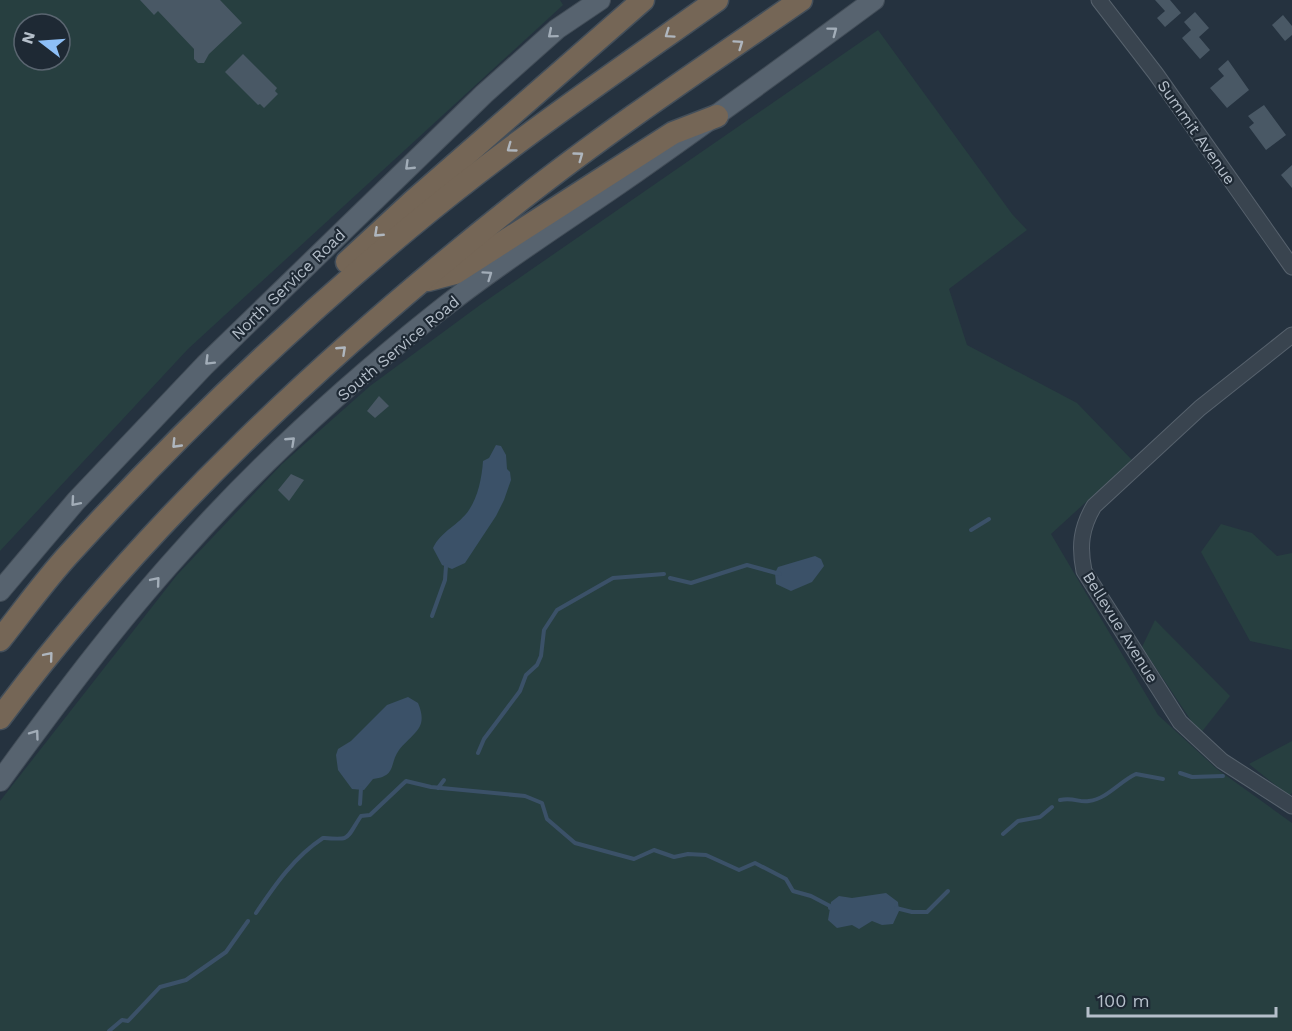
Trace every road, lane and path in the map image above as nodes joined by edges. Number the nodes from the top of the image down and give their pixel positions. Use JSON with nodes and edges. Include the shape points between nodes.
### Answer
{"nodes":[{"id":1,"x":600,"y":0,"type":"edge"},
{"id":2,"x":643,"y":0,"type":"edge"},
{"id":3,"x":717,"y":0,"type":"edge"},
{"id":4,"x":801,"y":0,"type":"edge"},
{"id":5,"x":874,"y":0,"type":"edge"},
{"id":6,"x":1099,"y":0,"type":"edge"},
{"id":7,"x":717,"y":116,"type":"junction"},
{"id":8,"x":1287,"y":249,"type":"edge"},
{"id":9,"x":1292,"y":267,"type":"edge"},
{"id":10,"x":418,"y":283,"type":"junction"},
{"id":11,"x":1292,"y":335,"type":"edge"},
{"id":12,"x":196,"y":423,"type":"junction"},
{"id":13,"x":0,"y":591,"type":"edge"},
{"id":14,"x":0,"y":640,"type":"edge"},
{"id":15,"x":0,"y":718,"type":"edge"},
{"id":16,"x":0,"y":781,"type":"edge"},
{"id":17,"x":1292,"y":806,"type":"edge"}],
"edges":[{"from":1,"to":13,"type":"main road","name":"North Service Road","one_way":true,"via":[[557,30],[484,94],[205,365],[76,501]]},
{"from":2,"to":12,"type":"highway","one_way":true,"via":[[429,186],[334,275]]},
{"from":3,"to":12,"type":"highway","one_way":true,"via":[[496,158],[410,227],[331,295]]},
{"from":10,"to":4,"type":"highway","one_way":true,"via":[[582,154]]},
{"from":7,"to":5,"type":"main road","name":"South Service Road","one_way":true},
{"from":6,"to":8,"type":"street","name":"Summit Avenue"},
{"from":7,"to":10,"type":"highway","via":[[673,133],[455,273]]},
{"from":16,"to":7,"type":"main road","name":"South Service Road","one_way":true,"via":[[75,679],[180,552],[276,455],[436,313]]},
{"from":8,"to":9,"type":"street","name":"Summit Avenue"},
{"from":15,"to":10,"type":"highway","one_way":true,"via":[[89,609],[187,501],[299,390]]},
{"from":11,"to":17,"type":"street","name":"Bellevue Avenue","via":[[1200,408],[1094,506],[1084,524],[1080,550],[1084,571],[1180,722],[1222,761]]},
{"from":12,"to":14,"type":"highway","one_way":true,"via":[[69,554]]}]}
